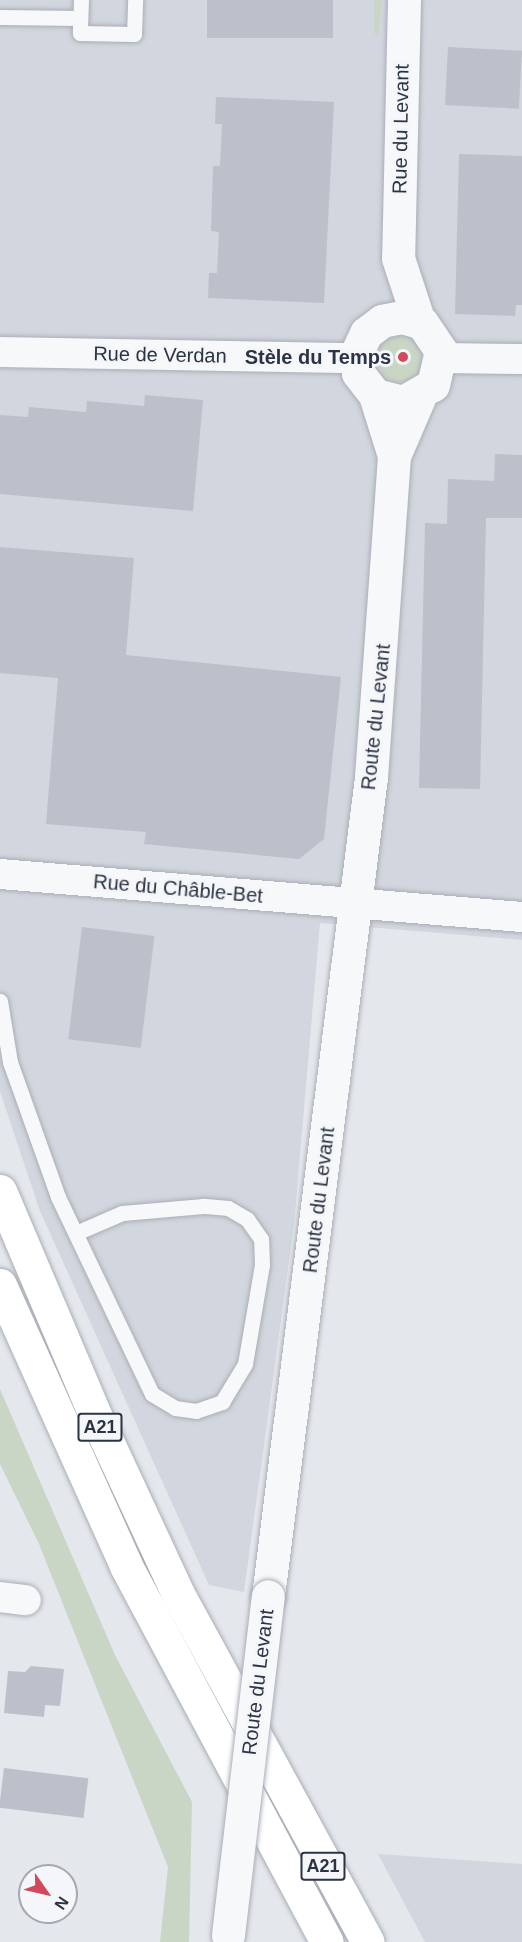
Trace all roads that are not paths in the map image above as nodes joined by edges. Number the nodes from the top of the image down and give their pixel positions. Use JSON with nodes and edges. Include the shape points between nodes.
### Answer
{"nodes":[{"id":1,"x":81,"y":0,"type":"edge"},
{"id":2,"x":135,"y":0,"type":"edge"},
{"id":3,"x":404,"y":0,"type":"edge"},
{"id":4,"x":0,"y":17,"type":"edge"},
{"id":5,"x":80,"y":18,"type":"junction"},
{"id":6,"x":398,"y":258,"type":"junction"},
{"id":7,"x":419,"y":322,"type":"junction"},
{"id":8,"x":376,"y":324,"type":"junction"},
{"id":9,"x":0,"y":352,"type":"edge"},
{"id":10,"x":356,"y":358,"type":"junction"},
{"id":11,"x":442,"y":358,"type":"junction"},
{"id":12,"x":522,"y":359,"type":"edge"},
{"id":13,"x":375,"y":395,"type":"junction"},
{"id":14,"x":419,"y":398,"type":"junction"},
{"id":15,"x":394,"y":456,"type":"junction"},
{"id":16,"x":0,"y":874,"type":"edge"},
{"id":17,"x":356,"y":905,"type":"junction"},
{"id":18,"x":522,"y":917,"type":"edge"},
{"id":19,"x":0,"y":1001,"type":"edge"},
{"id":20,"x":0,"y":1191,"type":"edge"},
{"id":21,"x":78,"y":1232,"type":"junction"},
{"id":22,"x":0,"y":1284,"type":"edge"},
{"id":23,"x":227,"y":1938,"type":"edge"},
{"id":24,"x":327,"y":1942,"type":"edge"},
{"id":25,"x":368,"y":1942,"type":"edge"}],
"edges":[{"from":1,"to":5,"type":"lane"},
{"from":2,"to":5,"type":"lane","via":[[134,33],[80,33]]},
{"from":3,"to":6,"type":"street","name":"Rue du Levant"},
{"from":4,"to":5,"type":"lane"},
{"from":6,"to":7,"type":"street","name":"Rue du Levant"},
{"from":6,"to":8,"type":"street","name":"Rue du Levant"},
{"from":7,"to":8,"type":"street","via":[[395,317]]},
{"from":7,"to":11,"type":"street","via":[[436,338]]},
{"from":8,"to":10,"type":"street","via":[[362,339]]},
{"from":9,"to":10,"type":"street","name":"Rue de Verdan"},
{"from":10,"to":13,"type":"street","via":[[361,380]]},
{"from":11,"to":12,"type":"street"},
{"from":11,"to":14,"type":"street","via":[[437,379]]},
{"from":13,"to":14,"type":"street","via":[[396,402]]},
{"from":13,"to":15,"type":"street","name":"Route du Levant"},
{"from":14,"to":15,"type":"street","name":"Route du Levant"},
{"from":15,"to":17,"type":"street","name":"Route du Levant","via":[[384,650]]},
{"from":16,"to":17,"type":"street","name":"Rue du Châble-Bet"},
{"from":17,"to":18,"type":"street","name":"Rue du Châble-Bet"},
{"from":17,"to":23,"type":"street","name":"Route du Levant","bridge":true},
{"from":19,"to":21,"type":"lane","via":[[10,1062],[58,1197]]},
{"from":20,"to":25,"type":"highway","number":"A21","via":[[95,1415],[173,1583]]},
{"from":21,"to":21,"type":"lane","via":[[152,1394],[175,1408],[196,1411],[222,1402],[245,1364],[262,1265],[261,1239],[247,1218],[228,1208],[203,1206],[122,1213]]},
{"from":22,"to":24,"type":"highway","number":"A21","via":[[126,1566]]}]}
